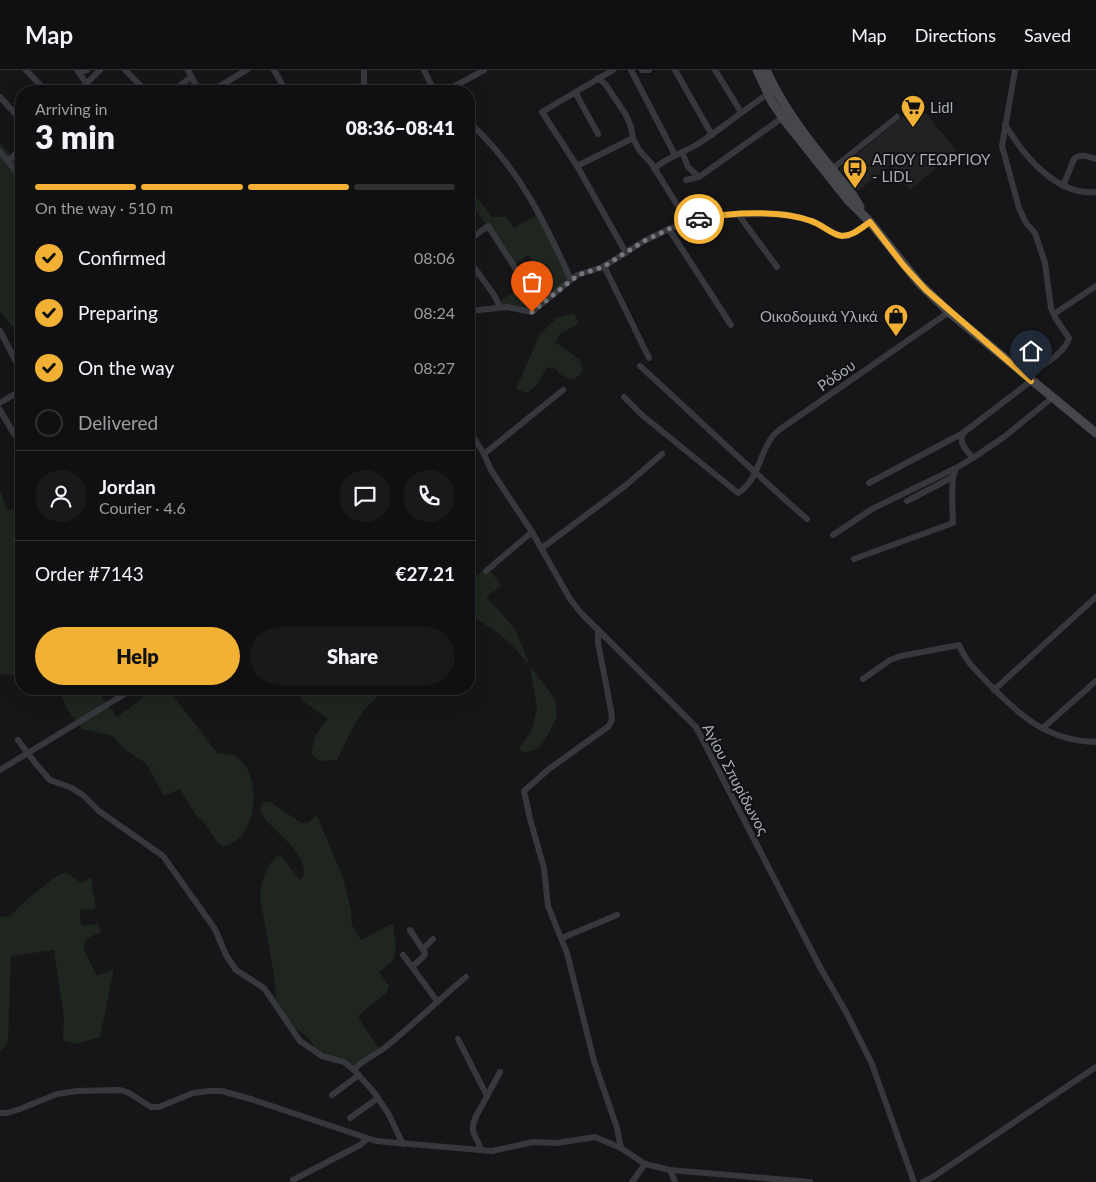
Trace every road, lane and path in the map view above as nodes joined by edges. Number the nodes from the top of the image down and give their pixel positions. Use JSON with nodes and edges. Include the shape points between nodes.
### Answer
{"nodes":[{"id":1,"x":26,"y":70,"type":"edge"},
{"id":2,"x":88,"y":70,"type":"edge"},
{"id":3,"x":124,"y":70,"type":"edge"},
{"id":4,"x":247,"y":70,"type":"edge"},
{"id":5,"x":274,"y":70,"type":"edge"},
{"id":6,"x":364,"y":70,"type":"edge"},
{"id":7,"x":424,"y":70,"type":"edge"},
{"id":8,"x":484,"y":70,"type":"edge"},
{"id":9,"x":613,"y":70,"type":"edge"},
{"id":10,"x":631,"y":70,"type":"edge"},
{"id":11,"x":642,"y":70,"type":"edge"},
{"id":12,"x":649,"y":70,"type":"edge"},
{"id":13,"x":675,"y":70,"type":"edge"},
{"id":14,"x":715,"y":70,"type":"edge"},
{"id":15,"x":757,"y":70,"type":"edge"},
{"id":16,"x":766,"y":70,"type":"edge"},
{"id":17,"x":1015,"y":70,"type":"edge"},
{"id":18,"x":78,"y":71,"type":"edge"},
{"id":19,"x":99,"y":71,"type":"edge"},
{"id":20,"x":189,"y":73,"type":"edge"},
{"id":21,"x":598,"y":78,"type":"junction"},
{"id":22,"x":87,"y":84,"type":"joint"},
{"id":23,"x":40,"y":85,"type":"edge"},
{"id":24,"x":140,"y":85,"type":"edge"},
{"id":25,"x":178,"y":85,"type":"edge"},
{"id":26,"x":196,"y":85,"type":"edge"},
{"id":27,"x":221,"y":85,"type":"edge"},
{"id":28,"x":283,"y":85,"type":"edge"},
{"id":29,"x":366,"y":85,"type":"edge"},
{"id":30,"x":431,"y":85,"type":"edge"},
{"id":31,"x":457,"y":85,"type":"edge"},
{"id":32,"x":575,"y":92,"type":"junction"},
{"id":33,"x":768,"y":94,"type":"junction"},
{"id":34,"x":0,"y":97,"type":"edge"},
{"id":35,"x":741,"y":112,"type":"junction"},
{"id":36,"x":15,"y":113,"type":"edge"},
{"id":37,"x":896,"y":117,"type":"dead end"},
{"id":38,"x":782,"y":118,"type":"junction"},
{"id":39,"x":1004,"y":124,"type":"junction"},
{"id":40,"x":475,"y":128,"type":"edge"},
{"id":41,"x":598,"y":134,"type":"dead end"},
{"id":42,"x":712,"y":135,"type":"junction"},
{"id":43,"x":633,"y":138,"type":"junction"},
{"id":44,"x":0,"y":152,"type":"edge"},
{"id":45,"x":682,"y":152,"type":"junction"},
{"id":46,"x":15,"y":155,"type":"edge"},
{"id":47,"x":675,"y":155,"type":"junction"},
{"id":48,"x":1096,"y":159,"type":"edge"},
{"id":49,"x":8,"y":161,"type":"junction"},
{"id":50,"x":577,"y":166,"type":"junction"},
{"id":51,"x":654,"y":169,"type":"junction"},
{"id":52,"x":832,"y":169,"type":"junction"},
{"id":53,"x":15,"y":170,"type":"edge"},
{"id":54,"x":699,"y":177,"type":"junction"},
{"id":55,"x":686,"y":180,"type":"dead end"},
{"id":56,"x":1063,"y":186,"type":"junction"},
{"id":57,"x":1096,"y":192,"type":"edge"},
{"id":58,"x":738,"y":214,"type":"junction"},
{"id":59,"x":688,"y":222,"type":"junction"},
{"id":60,"x":870,"y":222,"type":"junction"},
{"id":61,"x":669,"y":229,"type":"junction"},
{"id":62,"x":475,"y":236,"type":"edge"},
{"id":63,"x":626,"y":253,"type":"junction"},
{"id":64,"x":604,"y":266,"type":"junction"},
{"id":65,"x":777,"y":267,"type":"dead end"},
{"id":66,"x":475,"y":268,"type":"edge"},
{"id":67,"x":519,"y":274,"type":"dead end"},
{"id":68,"x":571,"y":280,"type":"junction"},
{"id":69,"x":1096,"y":286,"type":"edge"},
{"id":70,"x":500,"y":307,"type":"junction"},
{"id":71,"x":475,"y":310,"type":"edge"},
{"id":72,"x":950,"y":312,"type":"junction"},
{"id":73,"x":1054,"y":314,"type":"junction"},
{"id":74,"x":730,"y":325,"type":"dead end"},
{"id":75,"x":0,"y":331,"type":"edge"},
{"id":76,"x":649,"y":358,"type":"dead end"},
{"id":77,"x":15,"y":360,"type":"edge"},
{"id":78,"x":640,"y":366,"type":"dead end"},
{"id":79,"x":1029,"y":379,"type":"junction"},
{"id":80,"x":563,"y":390,"type":"dead end"},
{"id":81,"x":15,"y":394,"type":"edge"},
{"id":82,"x":624,"y":397,"type":"dead end"},
{"id":83,"x":1052,"y":398,"type":"junction"},
{"id":84,"x":0,"y":403,"type":"edge"},
{"id":85,"x":0,"y":410,"type":"edge"},
{"id":86,"x":963,"y":433,"type":"junction"},
{"id":87,"x":1096,"y":433,"type":"edge"},
{"id":88,"x":14,"y":434,"type":"dead end"},
{"id":89,"x":475,"y":440,"type":"edge"},
{"id":90,"x":484,"y":454,"type":"junction"},
{"id":91,"x":662,"y":454,"type":"dead end"},
{"id":92,"x":973,"y":458,"type":"junction"},
{"id":93,"x":956,"y":468,"type":"junction"},
{"id":94,"x":755,"y":474,"type":"junction"},
{"id":95,"x":953,"y":477,"type":"junction"},
{"id":96,"x":869,"y":483,"type":"dead end"},
{"id":97,"x":907,"y":501,"type":"dead end"},
{"id":98,"x":807,"y":519,"type":"dead end"},
{"id":99,"x":532,"y":532,"type":"junction"},
{"id":100,"x":833,"y":535,"type":"dead end"},
{"id":101,"x":542,"y":548,"type":"junction"},
{"id":102,"x":854,"y":559,"type":"dead end"},
{"id":103,"x":486,"y":571,"type":"dead end"},
{"id":104,"x":1096,"y":597,"type":"edge"},
{"id":105,"x":598,"y":629,"type":"junction"},
{"id":106,"x":863,"y":679,"type":"dead end"},
{"id":107,"x":1096,"y":681,"type":"edge"},
{"id":108,"x":994,"y":690,"type":"junction"},
{"id":109,"x":123,"y":695,"type":"edge"},
{"id":110,"x":1043,"y":728,"type":"junction"},
{"id":111,"x":18,"y":740,"type":"dead end"},
{"id":112,"x":1096,"y":742,"type":"edge"},
{"id":113,"x":27,"y":753,"type":"junction"},
{"id":114,"x":0,"y":770,"type":"edge"},
{"id":115,"x":617,"y":915,"type":"dead end"},
{"id":116,"x":410,"y":930,"type":"dead end"},
{"id":117,"x":562,"y":938,"type":"junction"},
{"id":118,"x":434,"y":939,"type":"dead end"},
{"id":119,"x":423,"y":949,"type":"junction"},
{"id":120,"x":403,"y":955,"type":"dead end"},
{"id":121,"x":412,"y":967,"type":"junction"},
{"id":122,"x":466,"y":976,"type":"dead end"},
{"id":123,"x":437,"y":1001,"type":"junction"},
{"id":124,"x":458,"y":1039,"type":"dead end"},
{"id":125,"x":1096,"y":1067,"type":"edge"},
{"id":126,"x":356,"y":1072,"type":"junction"},
{"id":127,"x":500,"y":1072,"type":"dead end"},
{"id":128,"x":332,"y":1095,"type":"dead end"},
{"id":129,"x":488,"y":1096,"type":"junction"},
{"id":130,"x":378,"y":1098,"type":"junction"},
{"id":131,"x":0,"y":1114,"type":"edge"},
{"id":132,"x":350,"y":1118,"type":"dead end"},
{"id":133,"x":367,"y":1139,"type":"junction"},
{"id":134,"x":403,"y":1144,"type":"junction"},
{"id":135,"x":621,"y":1148,"type":"junction"},
{"id":136,"x":480,"y":1150,"type":"junction"},
{"id":137,"x":645,"y":1164,"type":"junction"},
{"id":138,"x":670,"y":1170,"type":"junction"},
{"id":139,"x":293,"y":1180,"type":"dead end"},
{"id":140,"x":632,"y":1182,"type":"edge"},
{"id":141,"x":675,"y":1182,"type":"edge"},
{"id":142,"x":810,"y":1182,"type":"edge"},
{"id":143,"x":914,"y":1182,"type":"edge"},
{"id":144,"x":923,"y":1182,"type":"edge"}],
"edges":[{"from":1,"to":23,"type":"street"},
{"from":2,"to":18,"type":"street"},
{"from":2,"to":19,"type":"street"},
{"from":3,"to":24,"type":"street"},
{"from":4,"to":27,"type":"street"},
{"from":5,"to":28,"type":"street"},
{"from":6,"to":29,"type":"street"},
{"from":7,"to":30,"type":"street"},
{"from":8,"to":31,"type":"street"},
{"from":9,"to":21,"type":"street"},
{"from":10,"to":47,"type":"street"},
{"from":11,"to":12,"type":"street"},
{"from":13,"to":42,"type":"street"},
{"from":14,"to":35,"type":"street"},
{"from":15,"to":33,"type":"main road"},
{"from":16,"to":52,"type":"main road","via":[[785,108]]},
{"from":17,"to":39,"type":"street"},
{"from":18,"to":22,"type":"street"},
{"from":19,"to":22,"type":"street"},
{"from":20,"to":25,"type":"street"},
{"from":20,"to":26,"type":"street"},
{"from":21,"to":32,"type":"street"},
{"from":21,"to":43,"type":"street","via":[[626,116]]},
{"from":32,"to":41,"type":"street"},
{"from":32,"to":50,"type":"street","via":[[542,112]]},
{"from":33,"to":35,"type":"street"},
{"from":33,"to":38,"type":"main road"},
{"from":34,"to":36,"type":"street"},
{"from":35,"to":42,"type":"street"},
{"from":37,"to":52,"type":"street"},
{"from":38,"to":54,"type":"street"},
{"from":38,"to":60,"type":"main road","via":[[847,199]]},
{"from":39,"to":56,"type":"street","via":[[1019,148]]},
{"from":39,"to":73,"type":"street","via":[[1002,146],[1019,208],[1035,233],[1045,263]]},
{"from":40,"to":68,"type":"street","via":[[506,162],[542,216]]},
{"from":42,"to":45,"type":"street"},
{"from":43,"to":50,"type":"street"},
{"from":43,"to":51,"type":"street"},
{"from":44,"to":49,"type":"street"},
{"from":45,"to":47,"type":"street"},
{"from":45,"to":54,"type":"street","via":[[688,167]]},
{"from":46,"to":49,"type":"street"},
{"from":47,"to":51,"type":"street"},
{"from":48,"to":56,"type":"street","via":[[1081,155],[1074,159]]},
{"from":49,"to":53,"type":"street"},
{"from":50,"to":63,"type":"street"},
{"from":51,"to":59,"type":"street"},
{"from":52,"to":60,"type":"main road"},
{"from":54,"to":55,"type":"street"},
{"from":56,"to":57,"type":"street","via":[[1080,193]]},
{"from":58,"to":59,"type":"street"},
{"from":58,"to":60,"type":"street","via":[[797,216],[842,236],[853,234]]},
{"from":58,"to":65,"type":"street"},
{"from":59,"to":61,"type":"street"},
{"from":60,"to":72,"type":"main road","via":[[911,274]]},
{"from":61,"to":63,"type":"street"},
{"from":61,"to":74,"type":"street"},
{"from":62,"to":67,"type":"street","via":[[488,226]]},
{"from":63,"to":64,"type":"street"},
{"from":64,"to":68,"type":"street"},
{"from":64,"to":76,"type":"street"},
{"from":66,"to":70,"type":"street"},
{"from":68,"to":70,"type":"street","via":[[532,312]]},
{"from":69,"to":73,"type":"street"},
{"from":70,"to":71,"type":"street"},
{"from":72,"to":79,"type":"main road"},
{"from":72,"to":94,"type":"street","name":"Ρόδου","via":[[778,430],[770,437]]},
{"from":73,"to":79,"type":"street","via":[[1069,338],[1068,344]]},
{"from":75,"to":77,"type":"street"},
{"from":78,"to":94,"type":"street"},
{"from":79,"to":83,"type":"main road"},
{"from":79,"to":86,"type":"street"},
{"from":80,"to":90,"type":"street"},
{"from":81,"to":84,"type":"street"},
{"from":82,"to":94,"type":"street","name":"Ρόδου","via":[[734,492],[743,490]]},
{"from":83,"to":87,"type":"main road"},
{"from":83,"to":92,"type":"street"},
{"from":85,"to":88,"type":"street"},
{"from":86,"to":92,"type":"street","via":[[961,442]]},
{"from":86,"to":96,"type":"street"},
{"from":89,"to":90,"type":"street","name":"Αγίου Σπυρίδωνος"},
{"from":90,"to":99,"type":"street","name":"Αγίου Σπυρίδωνος"},
{"from":91,"to":101,"type":"street"},
{"from":92,"to":93,"type":"street"},
{"from":93,"to":95,"type":"street"},
{"from":93,"to":100,"type":"street","via":[[872,509]]},
{"from":94,"to":98,"type":"street"},
{"from":95,"to":97,"type":"street"},
{"from":95,"to":102,"type":"street","via":[[953,523]]},
{"from":99,"to":101,"type":"street","name":"Αγίου Σπυρίδωνος"},
{"from":99,"to":103,"type":"street"},
{"from":101,"to":105,"type":"street","name":"Αγίου Σπυρίδωνος","via":[[570,599]]},
{"from":104,"to":108,"type":"street"},
{"from":105,"to":117,"type":"street","via":[[612,710],[609,726],[549,769],[524,792],[544,868],[548,906]]},
{"from":105,"to":143,"type":"street","name":"Αγίου Σπυρίδωνος","via":[[696,727],[872,1064]]},
{"from":106,"to":108,"type":"street","via":[[901,656],[959,645],[966,661]]},
{"from":107,"to":110,"type":"street"},
{"from":108,"to":110,"type":"street","via":[[1018,713]]},
{"from":109,"to":113,"type":"street"},
{"from":110,"to":112,"type":"street","via":[[1063,737]]},
{"from":111,"to":113,"type":"street"},
{"from":113,"to":114,"type":"street"},
{"from":113,"to":126,"type":"street","via":[[50,780],[72,788],[159,851],[215,929],[236,970],[264,988],[300,1041],[322,1056],[344,1062]]},
{"from":115,"to":117,"type":"street"},
{"from":116,"to":119,"type":"street"},
{"from":117,"to":135,"type":"street","via":[[594,1062]]},
{"from":118,"to":119,"type":"street"},
{"from":119,"to":121,"type":"street","via":[[424,956]]},
{"from":120,"to":121,"type":"street"},
{"from":121,"to":123,"type":"street"},
{"from":122,"to":123,"type":"street"},
{"from":123,"to":126,"type":"street","via":[[390,1043],[357,1066]]},
{"from":124,"to":129,"type":"street"},
{"from":125,"to":144,"type":"street"},
{"from":126,"to":128,"type":"street"},
{"from":126,"to":130,"type":"street"},
{"from":127,"to":129,"type":"street"},
{"from":129,"to":136,"type":"street","via":[[472,1129]]},
{"from":130,"to":132,"type":"street"},
{"from":130,"to":134,"type":"street"},
{"from":131,"to":133,"type":"street","via":[[57,1094],[77,1091],[120,1090],[151,1107],[159,1107],[193,1093],[210,1090],[254,1100]]},
{"from":133,"to":134,"type":"street"},
{"from":133,"to":139,"type":"street"},
{"from":134,"to":136,"type":"street"},
{"from":135,"to":136,"type":"street","via":[[595,1137]]},
{"from":135,"to":137,"type":"street"},
{"from":137,"to":138,"type":"street"},
{"from":137,"to":140,"type":"street"},
{"from":138,"to":141,"type":"street"},
{"from":138,"to":142,"type":"street"}]}
